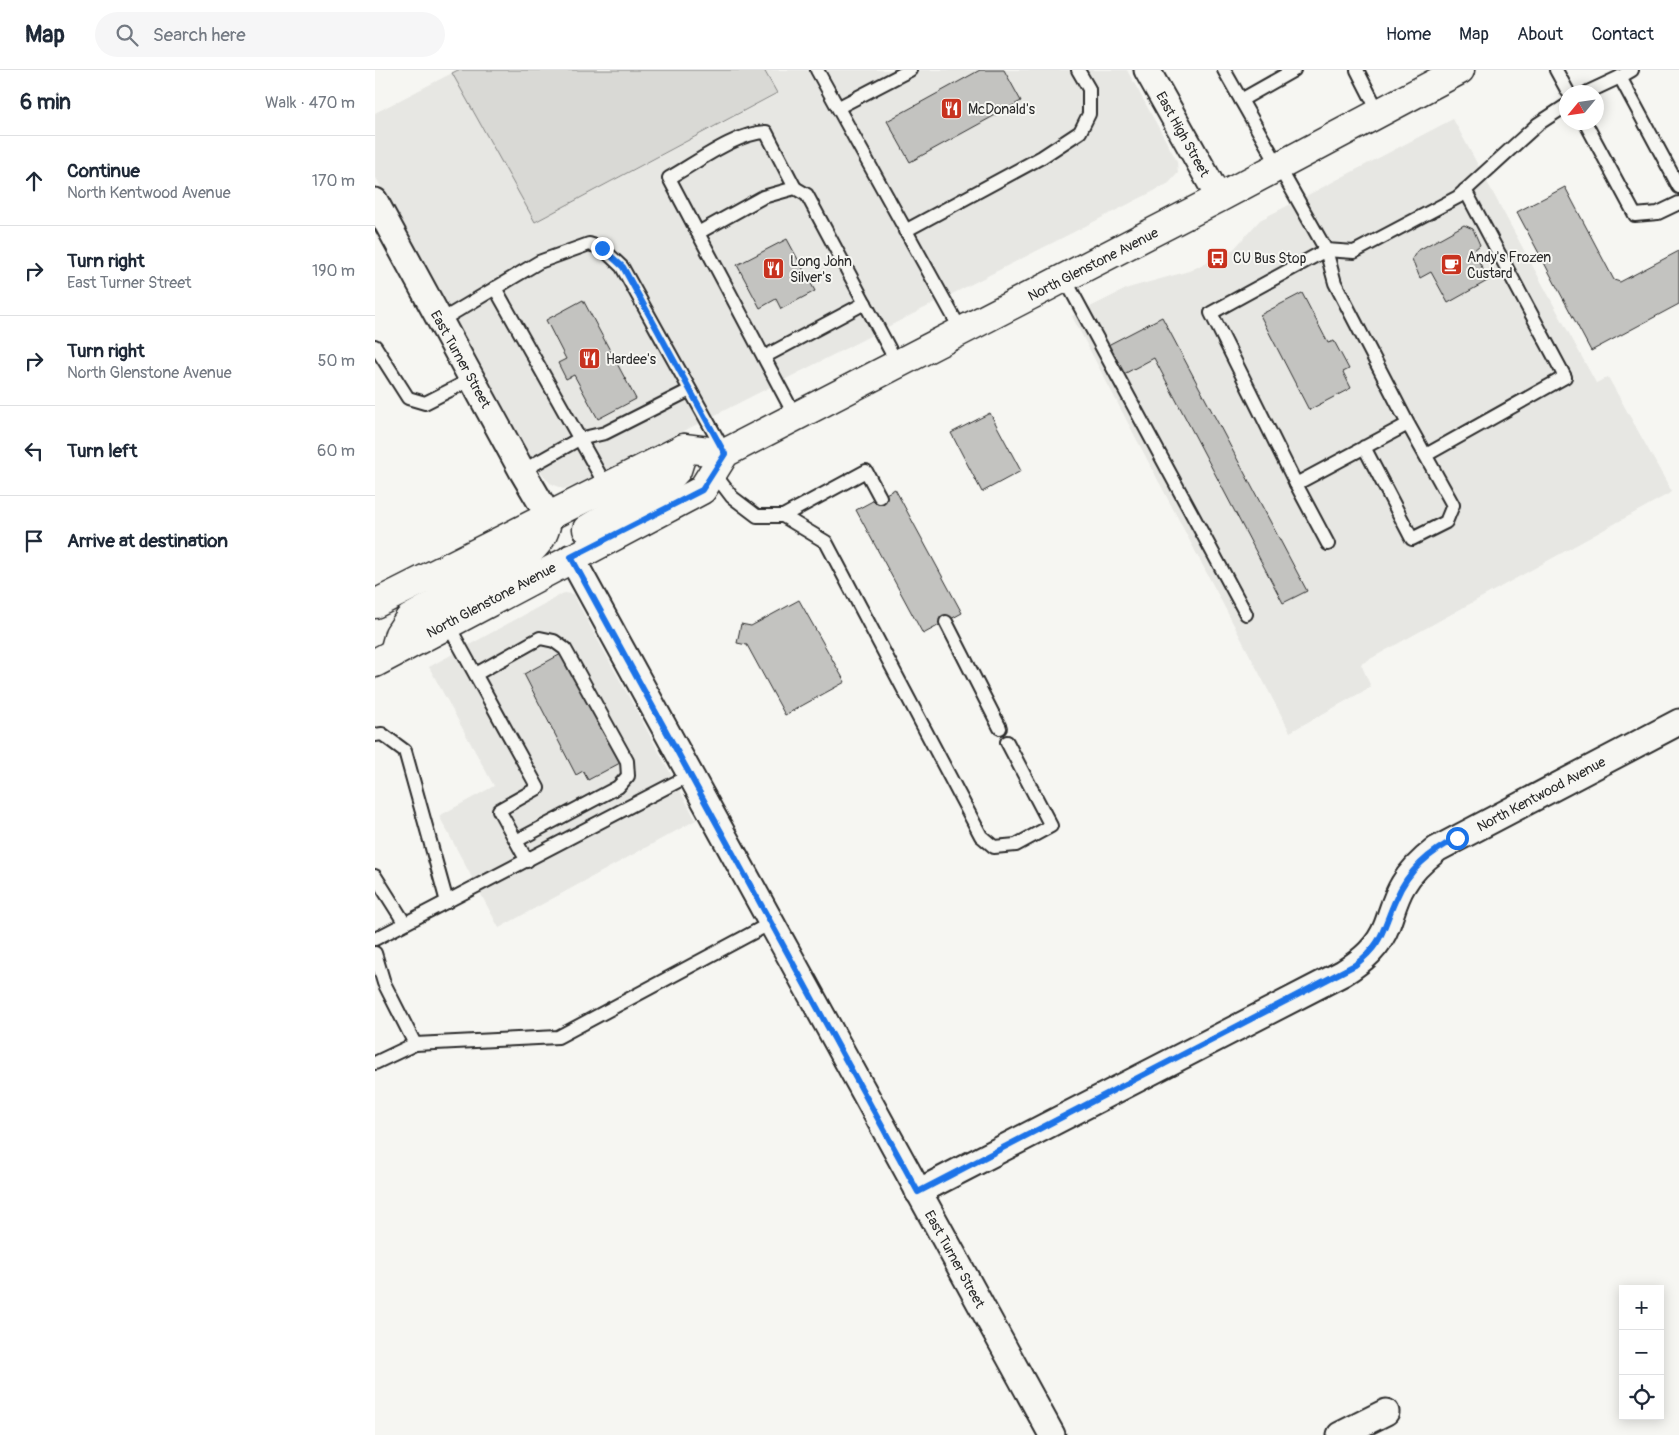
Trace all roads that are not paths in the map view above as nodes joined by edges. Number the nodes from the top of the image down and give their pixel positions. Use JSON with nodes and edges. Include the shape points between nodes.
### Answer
{"nodes":[{"id":1,"x":817,"y":70,"type":"edge"},
{"id":2,"x":1078,"y":70,"type":"edge"},
{"id":3,"x":1147,"y":70,"type":"edge"},
{"id":4,"x":1224,"y":70,"type":"edge"},
{"id":5,"x":1294,"y":70,"type":"edge"},
{"id":6,"x":1357,"y":70,"type":"edge"},
{"id":7,"x":1556,"y":70,"type":"edge"},
{"id":8,"x":1632,"y":70,"type":"edge"},
{"id":9,"x":905,"y":71,"type":"edge"},
{"id":10,"x":1452,"y":72,"type":"edge"},
{"id":11,"x":1620,"y":77,"type":"junction"},
{"id":12,"x":1565,"y":85,"type":"edge"},
{"id":13,"x":1603,"y":85,"type":"edge"},
{"id":14,"x":1241,"y":100,"type":"junction"},
{"id":15,"x":839,"y":107,"type":"junction"},
{"id":16,"x":1559,"y":110,"type":"edge"},
{"id":17,"x":1379,"y":113,"type":"junction"},
{"id":18,"x":1589,"y":130,"type":"edge"},
{"id":19,"x":1279,"y":167,"type":"junction"},
{"id":20,"x":1679,"y":187,"type":"edge"},
{"id":21,"x":795,"y":188,"type":"junction"},
{"id":22,"x":1465,"y":190,"type":"junction"},
{"id":23,"x":1219,"y":198,"type":"junction"},
{"id":24,"x":375,"y":202,"type":"edge"},
{"id":25,"x":1679,"y":203,"type":"edge"},
{"id":26,"x":905,"y":230,"type":"junction"},
{"id":27,"x":698,"y":233,"type":"junction"},
{"id":28,"x":1326,"y":250,"type":"junction"},
{"id":29,"x":1065,"y":279,"type":"junction"},
{"id":30,"x":495,"y":288,"type":"junction"},
{"id":31,"x":865,"y":303,"type":"junction"},
{"id":32,"x":440,"y":321,"type":"junction"},
{"id":33,"x":962,"y":332,"type":"junction"},
{"id":34,"x":375,"y":346,"type":"edge"},
{"id":35,"x":764,"y":357,"type":"junction"},
{"id":36,"x":898,"y":365,"type":"junction"},
{"id":37,"x":472,"y":379,"type":"junction"},
{"id":38,"x":690,"y":390,"type":"junction"},
{"id":39,"x":796,"y":418,"type":"junction"},
{"id":40,"x":1408,"y":424,"type":"junction"},
{"id":41,"x":579,"y":439,"type":"junction"},
{"id":42,"x":684,"y":448,"type":"junction"},
{"id":43,"x":1364,"y":448,"type":"junction"},
{"id":44,"x":1426,"y":455,"type":"junction"},
{"id":45,"x":719,"y":462,"type":"junction"},
{"id":46,"x":522,"y":471,"type":"junction"},
{"id":47,"x":1296,"y":484,"type":"junction"},
{"id":48,"x":605,"y":486,"type":"junction"},
{"id":49,"x":881,"y":497,"type":"dead end"},
{"id":50,"x":548,"y":515,"type":"junction"},
{"id":51,"x":783,"y":516,"type":"junction"},
{"id":52,"x":1328,"y":544,"type":"dead end"},
{"id":53,"x":571,"y":557,"type":"junction"},
{"id":54,"x":375,"y":604,"type":"edge"},
{"id":55,"x":1246,"y":614,"type":"dead end"},
{"id":56,"x":946,"y":622,"type":"dead end"},
{"id":57,"x":447,"y":623,"type":"junction"},
{"id":58,"x":385,"y":657,"type":"edge"},
{"id":59,"x":476,"y":674,"type":"junction"},
{"id":60,"x":1679,"y":722,"type":"edge"},
{"id":61,"x":1000,"y":728,"type":"dead end"},
{"id":62,"x":375,"y":735,"type":"edge"},
{"id":63,"x":1007,"y":742,"type":"dead end"},
{"id":64,"x":690,"y":775,"type":"junction"},
{"id":65,"x":516,"y":841,"type":"junction"},
{"id":66,"x":527,"y":861,"type":"junction"},
{"id":67,"x":375,"y":876,"type":"edge"},
{"id":68,"x":447,"y":902,"type":"junction"},
{"id":69,"x":404,"y":922,"type":"junction"},
{"id":70,"x":771,"y":923,"type":"junction"},
{"id":71,"x":375,"y":939,"type":"edge"},
{"id":72,"x":375,"y":953,"type":"edge"},
{"id":73,"x":415,"y":1044,"type":"junction"},
{"id":74,"x":375,"y":1063,"type":"edge"},
{"id":75,"x":918,"y":1192,"type":"junction"},
{"id":76,"x":1386,"y":1412,"type":"dead end"},
{"id":77,"x":1052,"y":1435,"type":"edge"},
{"id":78,"x":1340,"y":1435,"type":"edge"}],
"edges":[{"from":1,"to":15,"type":"lane"},
{"from":2,"to":26,"type":"lane","via":[[1089,89],[1089,114],[1080,132],[1042,158]]},
{"from":3,"to":23,"type":"street","name":"East High Street"},
{"from":4,"to":14,"type":"lane"},
{"from":5,"to":14,"type":"lane"},
{"from":6,"to":17,"type":"lane"},
{"from":7,"to":12,"type":"lane"},
{"from":8,"to":11,"type":"lane"},
{"from":9,"to":15,"type":"lane"},
{"from":10,"to":17,"type":"main road","name":"North Glenstone Avenue"},
{"from":11,"to":13,"type":"lane"},
{"from":11,"to":20,"type":"lane"},
{"from":14,"to":19,"type":"lane"},
{"from":15,"to":26,"type":"lane"},
{"from":16,"to":22,"type":"lane","via":[[1538,124]]},
{"from":17,"to":19,"type":"main road","name":"North Glenstone Avenue"},
{"from":18,"to":25,"type":"lane","via":[[1635,215],[1658,213]]},
{"from":19,"to":23,"type":"main road","name":"North Glenstone Avenue"},
{"from":19,"to":28,"type":"lane"},
{"from":21,"to":27,"type":"lane","via":[[763,197]]},
{"from":21,"to":27,"type":"lane","via":[[766,132],[756,132],[724,146],[669,178]]},
{"from":21,"to":31,"type":"lane","via":[[807,195]]},
{"from":22,"to":28,"type":"lane","via":[[1458,197],[1354,252]]},
{"from":22,"to":44,"type":"lane","via":[[1565,377]]},
{"from":23,"to":29,"type":"main road","name":"North Glenstone Avenue"},
{"from":24,"to":32,"type":"street","name":"East Turner Street"},
{"from":26,"to":33,"type":"lane"},
{"from":27,"to":35,"type":"lane"},
{"from":28,"to":40,"type":"lane","via":[[1335,283]]},
{"from":28,"to":47,"type":"lane","via":[[1211,313]]},
{"from":29,"to":33,"type":"main road","name":"North Glenstone Avenue"},
{"from":29,"to":55,"type":"lane"},
{"from":30,"to":32,"type":"lane"},
{"from":30,"to":38,"type":"lane","via":[[539,262],[589,244],[602,248],[623,267]]},
{"from":30,"to":41,"type":"lane"},
{"from":31,"to":35,"type":"lane"},
{"from":31,"to":36,"type":"lane"},
{"from":32,"to":37,"type":"street","name":"East Turner Street"},
{"from":33,"to":36,"type":"main road","name":"North Glenstone Avenue"},
{"from":34,"to":37,"type":"lane","via":[[408,398],[425,403]]},
{"from":35,"to":39,"type":"lane"},
{"from":36,"to":39,"type":"main road","name":"North Glenstone Avenue"},
{"from":37,"to":46,"type":"street","name":"East Turner Street"},
{"from":38,"to":41,"type":"lane","via":[[605,433]]},
{"from":38,"to":45,"type":"lane"},
{"from":39,"to":45,"type":"main road","name":"North Glenstone Avenue"},
{"from":40,"to":43,"type":"lane"},
{"from":40,"to":44,"type":"lane"},
{"from":41,"to":46,"type":"lane"},
{"from":41,"to":48,"type":"lane"},
{"from":42,"to":45,"type":"main road"},
{"from":42,"to":48,"type":"main road"},
{"from":42,"to":53,"type":"main road","via":[[677,470],[665,483],[581,533]]},
{"from":43,"to":44,"type":"lane","via":[[1412,539],[1446,522],[1453,506]]},
{"from":43,"to":47,"type":"lane"},
{"from":45,"to":51,"type":"lane","via":[[732,498],[757,516]]},
{"from":45,"to":53,"type":"main road","name":"North Glenstone Avenue","via":[[702,490]]},
{"from":46,"to":50,"type":"street","name":"East Turner Street"},
{"from":47,"to":52,"type":"lane"},
{"from":48,"to":50,"type":"main road"},
{"from":49,"to":51,"type":"lane","via":[[866,471]]},
{"from":50,"to":54,"type":"main road"},
{"from":50,"to":58,"type":"main road","via":[[546,531],[530,551],[409,619]]},
{"from":51,"to":63,"type":"lane","via":[[826,542],[981,836],[995,847],[1016,845],[1051,826]]},
{"from":53,"to":57,"type":"main road","name":"North Glenstone Avenue"},
{"from":53,"to":64,"type":"street","name":"East Turner Street"},
{"from":56,"to":61,"type":"lane"},
{"from":57,"to":58,"type":"main road","name":"North Glenstone Avenue"},
{"from":57,"to":59,"type":"lane"},
{"from":59,"to":65,"type":"lane","via":[[538,788],[499,810]]},
{"from":59,"to":65,"type":"lane","via":[[540,638],[554,640],[565,649],[627,760],[628,776],[618,786]]},
{"from":60,"to":75,"type":"street","name":"North Kentwood Avenue","via":[[1437,849],[1403,885],[1387,926],[1374,948],[1343,973]]},
{"from":62,"to":68,"type":"lane","via":[[382,734],[405,751]]},
{"from":64,"to":66,"type":"lane"},
{"from":64,"to":70,"type":"street","name":"East Turner Street"},
{"from":65,"to":66,"type":"lane"},
{"from":66,"to":68,"type":"lane"},
{"from":67,"to":69,"type":"lane"},
{"from":68,"to":69,"type":"lane"},
{"from":69,"to":71,"type":"lane"},
{"from":70,"to":73,"type":"lane","via":[[558,1037]]},
{"from":70,"to":75,"type":"street","name":"East Turner Street"},
{"from":72,"to":73,"type":"lane","via":[[384,983]]},
{"from":73,"to":74,"type":"lane"},
{"from":75,"to":77,"type":"street","name":"East Turner Street"},
{"from":76,"to":78,"type":"street"}]}
